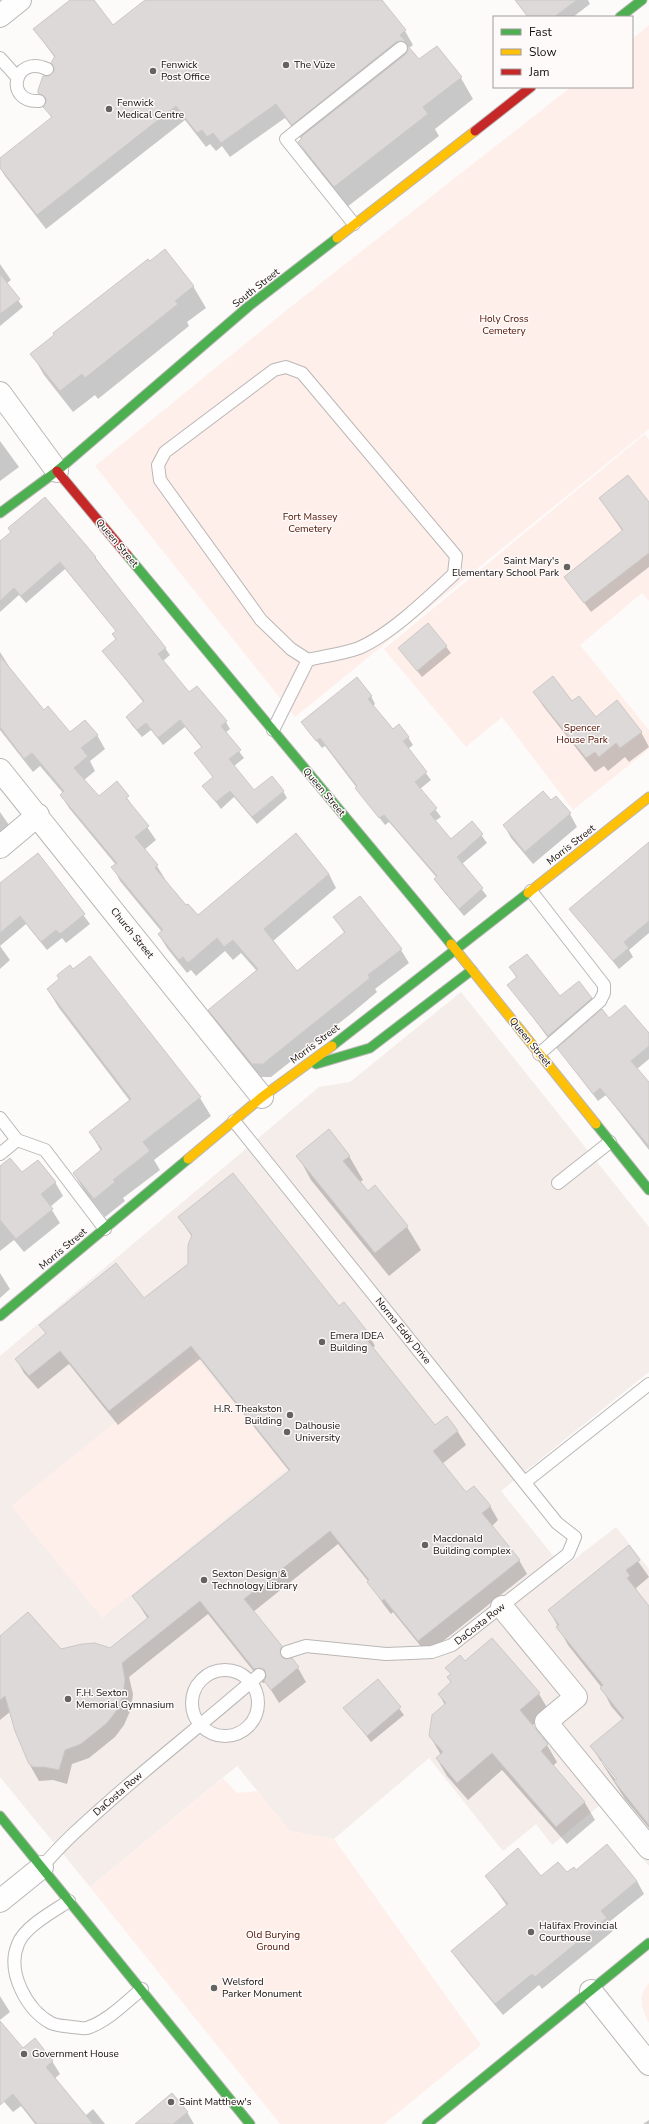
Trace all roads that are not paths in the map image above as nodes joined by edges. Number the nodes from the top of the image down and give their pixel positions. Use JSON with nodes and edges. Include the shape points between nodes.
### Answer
{"nodes":[{"id":1,"x":20,"y":0,"type":"edge"},
{"id":2,"x":642,"y":0,"type":"edge"},
{"id":3,"x":0,"y":16,"type":"edge"},
{"id":4,"x":621,"y":16,"type":"edge"},
{"id":5,"x":401,"y":48,"type":"dead end"},
{"id":6,"x":0,"y":58,"type":"edge"},
{"id":7,"x":47,"y":69,"type":"dead end"},
{"id":8,"x":18,"y":78,"type":"junction"},
{"id":9,"x":530,"y":88,"type":"edge"},
{"id":10,"x":39,"y":101,"type":"dead end"},
{"id":11,"x":354,"y":224,"type":"junction"},
{"id":12,"x":0,"y":393,"type":"edge"},
{"id":13,"x":57,"y":471,"type":"junction"},
{"id":14,"x":0,"y":513,"type":"edge"},
{"id":15,"x":308,"y":660,"type":"junction"},
{"id":16,"x":273,"y":730,"type":"junction"},
{"id":17,"x":0,"y":770,"type":"edge"},
{"id":18,"x":647,"y":802,"type":"edge"},
{"id":19,"x":38,"y":815,"type":"junction"},
{"id":20,"x":0,"y":847,"type":"edge"},
{"id":21,"x":531,"y":891,"type":"junction"},
{"id":22,"x":456,"y":950,"type":"junction"},
{"id":23,"x":472,"y":970,"type":"junction"},
{"id":24,"x":539,"y":1054,"type":"junction"},
{"id":25,"x":302,"y":1068,"type":"junction"},
{"id":26,"x":262,"y":1097,"type":"junction"},
{"id":27,"x":0,"y":1118,"type":"edge"},
{"id":28,"x":234,"y":1121,"type":"junction"},
{"id":29,"x":17,"y":1140,"type":"junction"},
{"id":30,"x":610,"y":1142,"type":"junction"},
{"id":31,"x":0,"y":1154,"type":"edge"},
{"id":32,"x":558,"y":1183,"type":"dead end"},
{"id":33,"x":649,"y":1190,"type":"edge"},
{"id":34,"x":105,"y":1229,"type":"junction"},
{"id":35,"x":0,"y":1316,"type":"edge"},
{"id":36,"x":649,"y":1384,"type":"edge"},
{"id":37,"x":525,"y":1482,"type":"junction"},
{"id":38,"x":575,"y":1537,"type":"joint"},
{"id":39,"x":502,"y":1607,"type":"junction"},
{"id":40,"x":287,"y":1652,"type":"dead end"},
{"id":41,"x":255,"y":1679,"type":"junction"},
{"id":42,"x":199,"y":1726,"type":"junction"},
{"id":43,"x":0,"y":1816,"type":"edge"},
{"id":44,"x":649,"y":1848,"type":"edge"},
{"id":45,"x":42,"y":1867,"type":"junction"},
{"id":46,"x":0,"y":1901,"type":"edge"},
{"id":47,"x":69,"y":1901,"type":"junction"},
{"id":48,"x":649,"y":1943,"type":"edge"},
{"id":49,"x":142,"y":1989,"type":"junction"},
{"id":50,"x":591,"y":1991,"type":"junction"},
{"id":51,"x":649,"y":2064,"type":"edge"},
{"id":52,"x":250,"y":2124,"type":"edge"},
{"id":53,"x":427,"y":2124,"type":"edge"}],
"edges":[{"from":1,"to":3,"type":"street"},
{"from":2,"to":4,"type":"street"},
{"from":5,"to":11,"type":"lane","via":[[286,139]]},
{"from":6,"to":8,"type":"lane"},
{"from":7,"to":8,"type":"lane","via":[[29,66]]},
{"from":8,"to":10,"type":"lane","via":[[17,86],[22,96],[32,102]]},
{"from":9,"to":11,"type":"street","name":"South Street"},
{"from":11,"to":13,"type":"street","name":"South Street","via":[[249,306]]},
{"from":12,"to":13,"type":"street","name":"Queen Street"},
{"from":13,"to":14,"type":"street","name":"South Street"},
{"from":13,"to":16,"type":"street","name":"Queen Street"},
{"from":15,"to":15,"type":"lane","via":[[359,648],[390,629],[454,574],[456,556],[302,373],[286,367],[274,370],[165,452],[158,465],[160,480],[261,620],[291,649]]},
{"from":15,"to":16,"type":"lane"},
{"from":16,"to":22,"type":"street","name":"Queen Street"},
{"from":17,"to":19,"type":"street","name":"Church Street"},
{"from":18,"to":21,"type":"street","name":"Morris Street"},
{"from":19,"to":20,"type":"street"},
{"from":19,"to":26,"type":"street","name":"Church Street"},
{"from":21,"to":22,"type":"street","name":"Morris Street"},
{"from":21,"to":24,"type":"lane","via":[[604,985],[600,1001]]},
{"from":22,"to":23,"type":"street","name":"Queen Street"},
{"from":22,"to":25,"type":"street","name":"Morris Street"},
{"from":23,"to":24,"type":"street","name":"Queen Street"},
{"from":23,"to":25,"type":"street","via":[[370,1048]]},
{"from":24,"to":30,"type":"street","name":"Queen Street"},
{"from":25,"to":26,"type":"street","name":"Morris Street"},
{"from":26,"to":28,"type":"street","name":"Morris Street"},
{"from":27,"to":29,"type":"lane"},
{"from":28,"to":34,"type":"street","name":"Morris Street"},
{"from":28,"to":37,"type":"lane","name":"Norma Eddy Drive"},
{"from":29,"to":31,"type":"lane"},
{"from":29,"to":34,"type":"lane","via":[[46,1150]]},
{"from":30,"to":32,"type":"lane"},
{"from":30,"to":33,"type":"street","name":"Queen Street"},
{"from":34,"to":35,"type":"street","name":"Morris Street"},
{"from":36,"to":37,"type":"lane"},
{"from":37,"to":38,"type":"lane","name":"Norma Eddy Drive","via":[[557,1523]]},
{"from":38,"to":39,"type":"lane","name":"DaCosta Row","via":[[568,1554]]},
{"from":39,"to":40,"type":"lane","name":"DaCosta Row","via":[[452,1645],[432,1652],[386,1654],[306,1646]]},
{"from":39,"to":44,"type":"street","via":[[576,1697],[546,1722]]},
{"from":41,"to":42,"type":"lane","name":"DaCosta Row"},
{"from":41,"to":42,"type":"lane","via":[[258,1711],[247,1729],[238,1734],[217,1736]]},
{"from":41,"to":42,"type":"lane","via":[[228,1670],[212,1672],[203,1678],[196,1686],[191,1706]]},
{"from":42,"to":45,"type":"lane","name":"DaCosta Row","via":[[102,1808],[58,1848]]},
{"from":43,"to":45,"type":"street"},
{"from":45,"to":46,"type":"street"},
{"from":45,"to":47,"type":"street"},
{"from":47,"to":49,"type":"street"},
{"from":47,"to":49,"type":"lane","via":[[31,1928],[18,1944],[15,1964],[18,1981],[23,1994],[41,2016],[53,2024],[86,2028],[108,2017]]},
{"from":48,"to":50,"type":"street"},
{"from":49,"to":52,"type":"street"},
{"from":50,"to":51,"type":"street"},
{"from":50,"to":53,"type":"street"}]}
